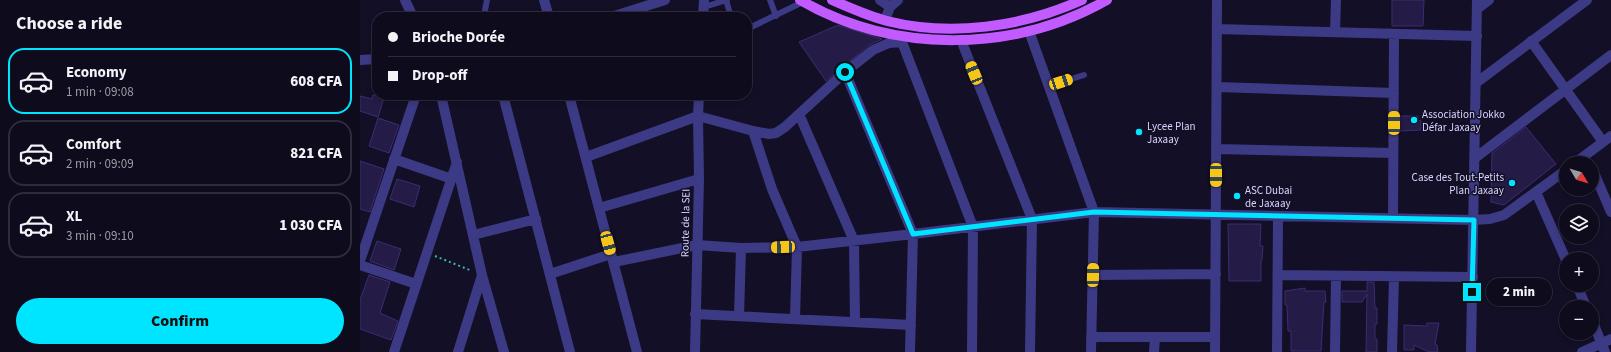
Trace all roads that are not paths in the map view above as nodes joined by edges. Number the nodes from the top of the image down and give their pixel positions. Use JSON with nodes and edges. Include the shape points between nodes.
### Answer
{"nodes":[{"id":1,"x":405,"y":0,"type":"edge"},
{"id":2,"x":487,"y":0,"type":"edge"},
{"id":3,"x":544,"y":0,"type":"edge"},
{"id":4,"x":666,"y":0,"type":"edge"},
{"id":5,"x":726,"y":0,"type":"edge"},
{"id":6,"x":770,"y":0,"type":"edge"},
{"id":7,"x":832,"y":0,"type":"edge"},
{"id":8,"x":880,"y":0,"type":"edge"},
{"id":9,"x":898,"y":0,"type":"edge"},
{"id":10,"x":1082,"y":0,"type":"edge"},
{"id":11,"x":1107,"y":0,"type":"edge"},
{"id":12,"x":1217,"y":0,"type":"edge"},
{"id":13,"x":1336,"y":0,"type":"edge"},
{"id":14,"x":1489,"y":0,"type":"edge"},
{"id":15,"x":1587,"y":0,"type":"edge"},
{"id":16,"x":801,"y":1,"type":"edge"},
{"id":17,"x":845,"y":2,"type":"edge"},
{"id":18,"x":1477,"y":4,"type":"edge"},
{"id":19,"x":890,"y":7,"type":"junction"},
{"id":20,"x":704,"y":8,"type":"edge"},
{"id":21,"x":411,"y":12,"type":"edge"},
{"id":22,"x":486,"y":12,"type":"edge"},
{"id":23,"x":548,"y":12,"type":"edge"},
{"id":24,"x":627,"y":12,"type":"edge"},
{"id":25,"x":730,"y":12,"type":"edge"},
{"id":26,"x":776,"y":16,"type":"junction"},
{"id":27,"x":885,"y":20,"type":"junction"},
{"id":28,"x":752,"y":27,"type":"edge"},
{"id":29,"x":1217,"y":29,"type":"junction"},
{"id":30,"x":1029,"y":31,"type":"junction"},
{"id":31,"x":1335,"y":32,"type":"junction"},
{"id":32,"x":1394,"y":34,"type":"junction"},
{"id":33,"x":1477,"y":36,"type":"junction"},
{"id":34,"x":902,"y":39,"type":"junction"},
{"id":35,"x":961,"y":40,"type":"junction"},
{"id":36,"x":1531,"y":41,"type":"junction"},
{"id":37,"x":1611,"y":55,"type":"edge"},
{"id":38,"x":372,"y":59,"type":"edge"},
{"id":39,"x":360,"y":60,"type":"edge"},
{"id":40,"x":845,"y":72,"type":"junction"},
{"id":41,"x":1084,"y":75,"type":"dead end"},
{"id":42,"x":1476,"y":83,"type":"junction"},
{"id":43,"x":1049,"y":86,"type":"junction"},
{"id":44,"x":1217,"y":87,"type":"junction"},
{"id":45,"x":1566,"y":89,"type":"junction"},
{"id":46,"x":1394,"y":93,"type":"junction"},
{"id":47,"x":414,"y":100,"type":"edge"},
{"id":48,"x":442,"y":100,"type":"edge"},
{"id":49,"x":504,"y":100,"type":"edge"},
{"id":50,"x":570,"y":100,"type":"edge"},
{"id":51,"x":699,"y":100,"type":"edge"},
{"id":52,"x":799,"y":114,"type":"junction"},
{"id":53,"x":698,"y":116,"type":"junction"},
{"id":54,"x":753,"y":131,"type":"junction"},
{"id":55,"x":1607,"y":139,"type":"edge"},
{"id":56,"x":1216,"y":149,"type":"junction"},
{"id":57,"x":1393,"y":153,"type":"junction"},
{"id":58,"x":1591,"y":156,"type":"edge"},
{"id":59,"x":586,"y":157,"type":"junction"},
{"id":60,"x":1475,"y":158,"type":"junction"},
{"id":61,"x":394,"y":159,"type":"junction"},
{"id":62,"x":457,"y":162,"type":"junction"},
{"id":63,"x":1559,"y":175,"type":"edge"},
{"id":64,"x":452,"y":179,"type":"junction"},
{"id":65,"x":698,"y":179,"type":"junction"},
{"id":66,"x":1599,"y":184,"type":"edge"},
{"id":67,"x":1536,"y":192,"type":"junction"},
{"id":68,"x":599,"y":208,"type":"junction"},
{"id":69,"x":1094,"y":212,"type":"junction"},
{"id":70,"x":1611,"y":212,"type":"edge"},
{"id":71,"x":1216,"y":214,"type":"junction"},
{"id":72,"x":1278,"y":216,"type":"junction"},
{"id":73,"x":1393,"y":218,"type":"junction"},
{"id":74,"x":536,"y":219,"type":"junction"},
{"id":75,"x":1032,"y":219,"type":"junction"},
{"id":76,"x":1474,"y":220,"type":"junction"},
{"id":77,"x":973,"y":227,"type":"junction"},
{"id":78,"x":473,"y":234,"type":"junction"},
{"id":79,"x":913,"y":234,"type":"junction"},
{"id":80,"x":854,"y":241,"type":"junction"},
{"id":81,"x":697,"y":245,"type":"junction"},
{"id":82,"x":797,"y":247,"type":"junction"},
{"id":83,"x":741,"y":248,"type":"junction"},
{"id":84,"x":1562,"y":252,"type":"edge"},
{"id":85,"x":613,"y":258,"type":"junction"},
{"id":86,"x":360,"y":262,"type":"edge"},
{"id":87,"x":360,"y":265,"type":"edge"},
{"id":88,"x":550,"y":274,"type":"junction"},
{"id":89,"x":1216,"y":274,"type":"junction"},
{"id":90,"x":482,"y":275,"type":"junction"},
{"id":91,"x":1093,"y":275,"type":"junction"},
{"id":92,"x":1278,"y":275,"type":"junction"},
{"id":93,"x":1336,"y":276,"type":"junction"},
{"id":94,"x":1394,"y":276,"type":"junction"},
{"id":95,"x":1473,"y":278,"type":"junction"},
{"id":96,"x":416,"y":284,"type":"junction"},
{"id":97,"x":696,"y":314,"type":"junction"},
{"id":98,"x":739,"y":316,"type":"junction"},
{"id":99,"x":795,"y":319,"type":"junction"},
{"id":100,"x":855,"y":322,"type":"junction"},
{"id":101,"x":911,"y":324,"type":"junction"},
{"id":102,"x":1599,"y":332,"type":"edge"},
{"id":103,"x":1092,"y":337,"type":"junction"},
{"id":104,"x":1155,"y":337,"type":"junction"},
{"id":105,"x":1215,"y":337,"type":"junction"},
{"id":106,"x":1606,"y":345,"type":"edge"},
{"id":107,"x":394,"y":352,"type":"edge"},
{"id":108,"x":458,"y":352,"type":"edge"},
{"id":109,"x":504,"y":352,"type":"edge"},
{"id":110,"x":570,"y":352,"type":"edge"},
{"id":111,"x":637,"y":352,"type":"edge"},
{"id":112,"x":695,"y":352,"type":"edge"},
{"id":113,"x":910,"y":352,"type":"edge"},
{"id":114,"x":972,"y":352,"type":"edge"},
{"id":115,"x":1030,"y":352,"type":"edge"},
{"id":116,"x":1091,"y":352,"type":"edge"},
{"id":117,"x":1154,"y":352,"type":"edge"},
{"id":118,"x":1215,"y":352,"type":"edge"},
{"id":119,"x":1277,"y":352,"type":"edge"},
{"id":120,"x":1335,"y":352,"type":"edge"},
{"id":121,"x":1392,"y":352,"type":"edge"},
{"id":122,"x":1471,"y":352,"type":"edge"},
{"id":123,"x":1582,"y":352,"type":"edge"}],
"edges":[{"from":1,"to":21,"type":"street"},
{"from":2,"to":22,"type":"lane"},
{"from":3,"to":23,"type":"street"},
{"from":4,"to":24,"type":"street"},
{"from":5,"to":20,"type":"lane"},
{"from":5,"to":25,"type":"lane"},
{"from":6,"to":26,"type":"lane"},
{"from":7,"to":17,"type":"main road"},
{"from":8,"to":19,"type":"street"},
{"from":9,"to":19,"type":"street"},
{"from":10,"to":27,"type":"main road","via":[[1044,15],[991,26],[921,27]]},
{"from":11,"to":30,"type":"main road","via":[[1079,15]]},
{"from":12,"to":29,"type":"street"},
{"from":13,"to":31,"type":"street"},
{"from":14,"to":18,"type":"street"},
{"from":15,"to":36,"type":"street"},
{"from":16,"to":26,"type":"lane"},
{"from":16,"to":34,"type":"main road","via":[[843,21]]},
{"from":17,"to":27,"type":"main road"},
{"from":18,"to":33,"type":"street"},
{"from":19,"to":27,"type":"street"},
{"from":26,"to":28,"type":"lane"},
{"from":29,"to":31,"type":"street"},
{"from":29,"to":44,"type":"street"},
{"from":30,"to":35,"type":"main road","via":[[1004,37]]},
{"from":30,"to":43,"type":"street"},
{"from":31,"to":32,"type":"street"},
{"from":32,"to":33,"type":"street"},
{"from":32,"to":46,"type":"street"},
{"from":33,"to":42,"type":"street"},
{"from":34,"to":35,"type":"main road"},
{"from":34,"to":40,"type":"street","via":[[878,47]]},
{"from":34,"to":77,"type":"street"},
{"from":35,"to":75,"type":"street"},
{"from":36,"to":42,"type":"street"},
{"from":36,"to":45,"type":"street"},
{"from":37,"to":45,"type":"street"},
{"from":38,"to":39,"type":"street"},
{"from":40,"to":52,"type":"street"},
{"from":40,"to":79,"type":"street"},
{"from":41,"to":43,"type":"lane"},
{"from":42,"to":60,"type":"street"},
{"from":43,"to":69,"type":"street"},
{"from":44,"to":46,"type":"street"},
{"from":44,"to":56,"type":"street"},
{"from":45,"to":55,"type":"street"},
{"from":45,"to":60,"type":"street"},
{"from":46,"to":57,"type":"street"},
{"from":47,"to":61,"type":"street"},
{"from":48,"to":62,"type":"street"},
{"from":49,"to":74,"type":"street"},
{"from":50,"to":59,"type":"street"},
{"from":51,"to":53,"type":"street","name":"Route de la SEI"},
{"from":52,"to":54,"type":"street","via":[[776,133]]},
{"from":52,"to":80,"type":"street"},
{"from":53,"to":54,"type":"street"},
{"from":53,"to":59,"type":"street"},
{"from":53,"to":65,"type":"street","name":"Route de la SEI"},
{"from":54,"to":82,"type":"street","via":[[772,189]]},
{"from":55,"to":58,"type":"street"},
{"from":56,"to":57,"type":"street"},
{"from":56,"to":71,"type":"street"},
{"from":57,"to":73,"type":"street"},
{"from":59,"to":68,"type":"street"},
{"from":60,"to":76,"type":"street"},
{"from":61,"to":64,"type":"street"},
{"from":61,"to":86,"type":"street"},
{"from":62,"to":64,"type":"street"},
{"from":62,"to":78,"type":"street"},
{"from":63,"to":67,"type":"street"},
{"from":64,"to":96,"type":"street"},
{"from":65,"to":68,"type":"street"},
{"from":65,"to":81,"type":"street","name":"Route de la SEI"},
{"from":66,"to":70,"type":"street"},
{"from":67,"to":76,"type":"street","via":[[1504,215]]},
{"from":67,"to":84,"type":"street"},
{"from":68,"to":85,"type":"street"},
{"from":69,"to":71,"type":"street"},
{"from":69,"to":75,"type":"street"},
{"from":69,"to":91,"type":"street"},
{"from":71,"to":72,"type":"street"},
{"from":71,"to":89,"type":"street"},
{"from":72,"to":73,"type":"street"},
{"from":72,"to":92,"type":"street"},
{"from":73,"to":76,"type":"street"},
{"from":74,"to":78,"type":"street"},
{"from":74,"to":88,"type":"street"},
{"from":75,"to":77,"type":"street"},
{"from":75,"to":115,"type":"street"},
{"from":76,"to":95,"type":"street"},
{"from":77,"to":79,"type":"street"},
{"from":77,"to":114,"type":"street"},
{"from":78,"to":90,"type":"street"},
{"from":79,"to":80,"type":"street"},
{"from":79,"to":101,"type":"street"},
{"from":80,"to":82,"type":"street"},
{"from":80,"to":100,"type":"street"},
{"from":81,"to":83,"type":"street"},
{"from":81,"to":85,"type":"street"},
{"from":81,"to":97,"type":"street","name":"Route de la SEI"},
{"from":82,"to":83,"type":"street"},
{"from":82,"to":99,"type":"street"},
{"from":83,"to":98,"type":"street"},
{"from":85,"to":88,"type":"street"},
{"from":85,"to":111,"type":"street"},
{"from":87,"to":96,"type":"street"},
{"from":88,"to":110,"type":"street"},
{"from":89,"to":91,"type":"street"},
{"from":89,"to":105,"type":"street"},
{"from":90,"to":108,"type":"street"},
{"from":90,"to":109,"type":"street"},
{"from":91,"to":103,"type":"street"},
{"from":92,"to":93,"type":"street"},
{"from":92,"to":119,"type":"street"},
{"from":93,"to":94,"type":"street"},
{"from":93,"to":120,"type":"street"},
{"from":94,"to":95,"type":"street"},
{"from":94,"to":121,"type":"street"},
{"from":95,"to":122,"type":"street"},
{"from":96,"to":107,"type":"street"},
{"from":97,"to":98,"type":"street"},
{"from":97,"to":112,"type":"street","name":"Route de la SEI"},
{"from":98,"to":99,"type":"street"},
{"from":99,"to":100,"type":"street"},
{"from":100,"to":101,"type":"street"},
{"from":101,"to":113,"type":"street"},
{"from":102,"to":106,"type":"street"},
{"from":103,"to":104,"type":"street"},
{"from":103,"to":116,"type":"street"},
{"from":104,"to":105,"type":"street"},
{"from":104,"to":117,"type":"street"},
{"from":105,"to":118,"type":"street"},
{"from":106,"to":123,"type":"street"}]}
